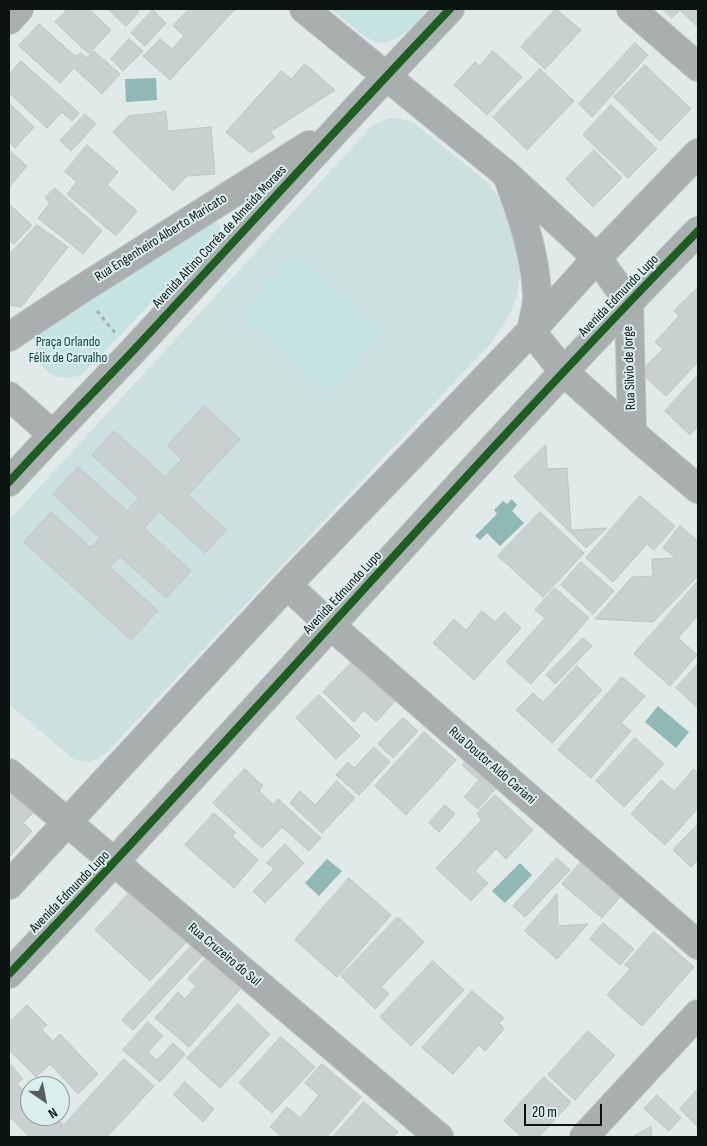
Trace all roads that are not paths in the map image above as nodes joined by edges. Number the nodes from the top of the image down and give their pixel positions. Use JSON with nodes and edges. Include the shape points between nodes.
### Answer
{"nodes":[{"id":1,"x":19,"y":9,"type":"edge"},
{"id":2,"x":304,"y":9,"type":"edge"},
{"id":3,"x":450,"y":9,"type":"edge"},
{"id":4,"x":631,"y":9,"type":"edge"},
{"id":5,"x":9,"y":20,"type":"edge"},
{"id":6,"x":698,"y":67,"type":"edge"},
{"id":7,"x":386,"y":76,"type":"junction"},
{"id":8,"x":340,"y":126,"type":"junction"},
{"id":9,"x":698,"y":153,"type":"edge"},
{"id":10,"x":506,"y":174,"type":"junction"},
{"id":11,"x":698,"y":231,"type":"edge"},
{"id":12,"x":597,"y":258,"type":"junction"},
{"id":13,"x":628,"y":302,"type":"junction"},
{"id":14,"x":531,"y":331,"type":"junction"},
{"id":15,"x":9,"y":337,"type":"edge"},
{"id":16,"x":564,"y":372,"type":"junction"},
{"id":17,"x":9,"y":396,"type":"edge"},
{"id":18,"x":632,"y":433,"type":"junction"},
{"id":19,"x":52,"y":434,"type":"junction"},
{"id":20,"x":9,"y":482,"type":"edge"},
{"id":21,"x":698,"y":489,"type":"edge"},
{"id":22,"x":287,"y":585,"type":"junction"},
{"id":23,"x":330,"y":626,"type":"junction"},
{"id":24,"x":9,"y":773,"type":"edge"},
{"id":25,"x":67,"y":822,"type":"junction"},
{"id":26,"x":115,"y":863,"type":"junction"},
{"id":27,"x":9,"y":885,"type":"edge"},
{"id":28,"x":698,"y":946,"type":"edge"},
{"id":29,"x":9,"y":974,"type":"edge"},
{"id":30,"x":698,"y":1014,"type":"edge"},
{"id":31,"x":439,"y":1137,"type":"edge"},
{"id":32,"x":584,"y":1137,"type":"edge"}],
"edges":[{"from":1,"to":5,"type":"street"},
{"from":2,"to":7,"type":"street"},
{"from":3,"to":7,"type":"street","name":"Avenida Altino Corrêa de Almeida Moraes"},
{"from":4,"to":6,"type":"street"},
{"from":7,"to":8,"type":"street","name":"Avenida Altino Corrêa de Almeida Moraes"},
{"from":7,"to":10,"type":"street"},
{"from":8,"to":15,"type":"street","name":"Rua Engenheiro Alberto Maricato"},
{"from":8,"to":19,"type":"street","name":"Avenida Altino Corrêa de Almeida Moraes"},
{"from":9,"to":12,"type":"street"},
{"from":10,"to":12,"type":"street"},
{"from":10,"to":14,"type":"street","via":[[530,245],[538,295]]},
{"from":11,"to":13,"type":"street","name":"Avenida Edmundo Lupo"},
{"from":12,"to":13,"type":"street"},
{"from":12,"to":14,"type":"street"},
{"from":13,"to":16,"type":"street","name":"Avenida Edmundo Lupo"},
{"from":13,"to":18,"type":"street","name":"Rua Silvio de Jorge"},
{"from":14,"to":16,"type":"street","name":"Rua Silvio de Jorge"},
{"from":14,"to":22,"type":"street"},
{"from":16,"to":18,"type":"street","name":"Rua Silvio de Jorge"},
{"from":16,"to":23,"type":"street","name":"Avenida Edmundo Lupo"},
{"from":17,"to":19,"type":"street"},
{"from":18,"to":21,"type":"street","name":"Rua Silvio de Jorge"},
{"from":19,"to":20,"type":"street","name":"Avenida Altino Corrêa de Almeida Moraes"},
{"from":22,"to":23,"type":"street","name":"Rua Doutor Aldo Cariani"},
{"from":22,"to":25,"type":"street"},
{"from":23,"to":26,"type":"street","name":"Avenida Edmundo Lupo"},
{"from":23,"to":28,"type":"street","name":"Rua Doutor Aldo Cariani"},
{"from":24,"to":25,"type":"street","name":"Rua Cruzeiro do Sul"},
{"from":25,"to":26,"type":"street","name":"Rua Cruzeiro do Sul"},
{"from":25,"to":27,"type":"street"},
{"from":26,"to":29,"type":"street","name":"Avenida Edmundo Lupo"},
{"from":26,"to":31,"type":"street","name":"Rua Cruzeiro do Sul"},
{"from":30,"to":32,"type":"street"}]}
